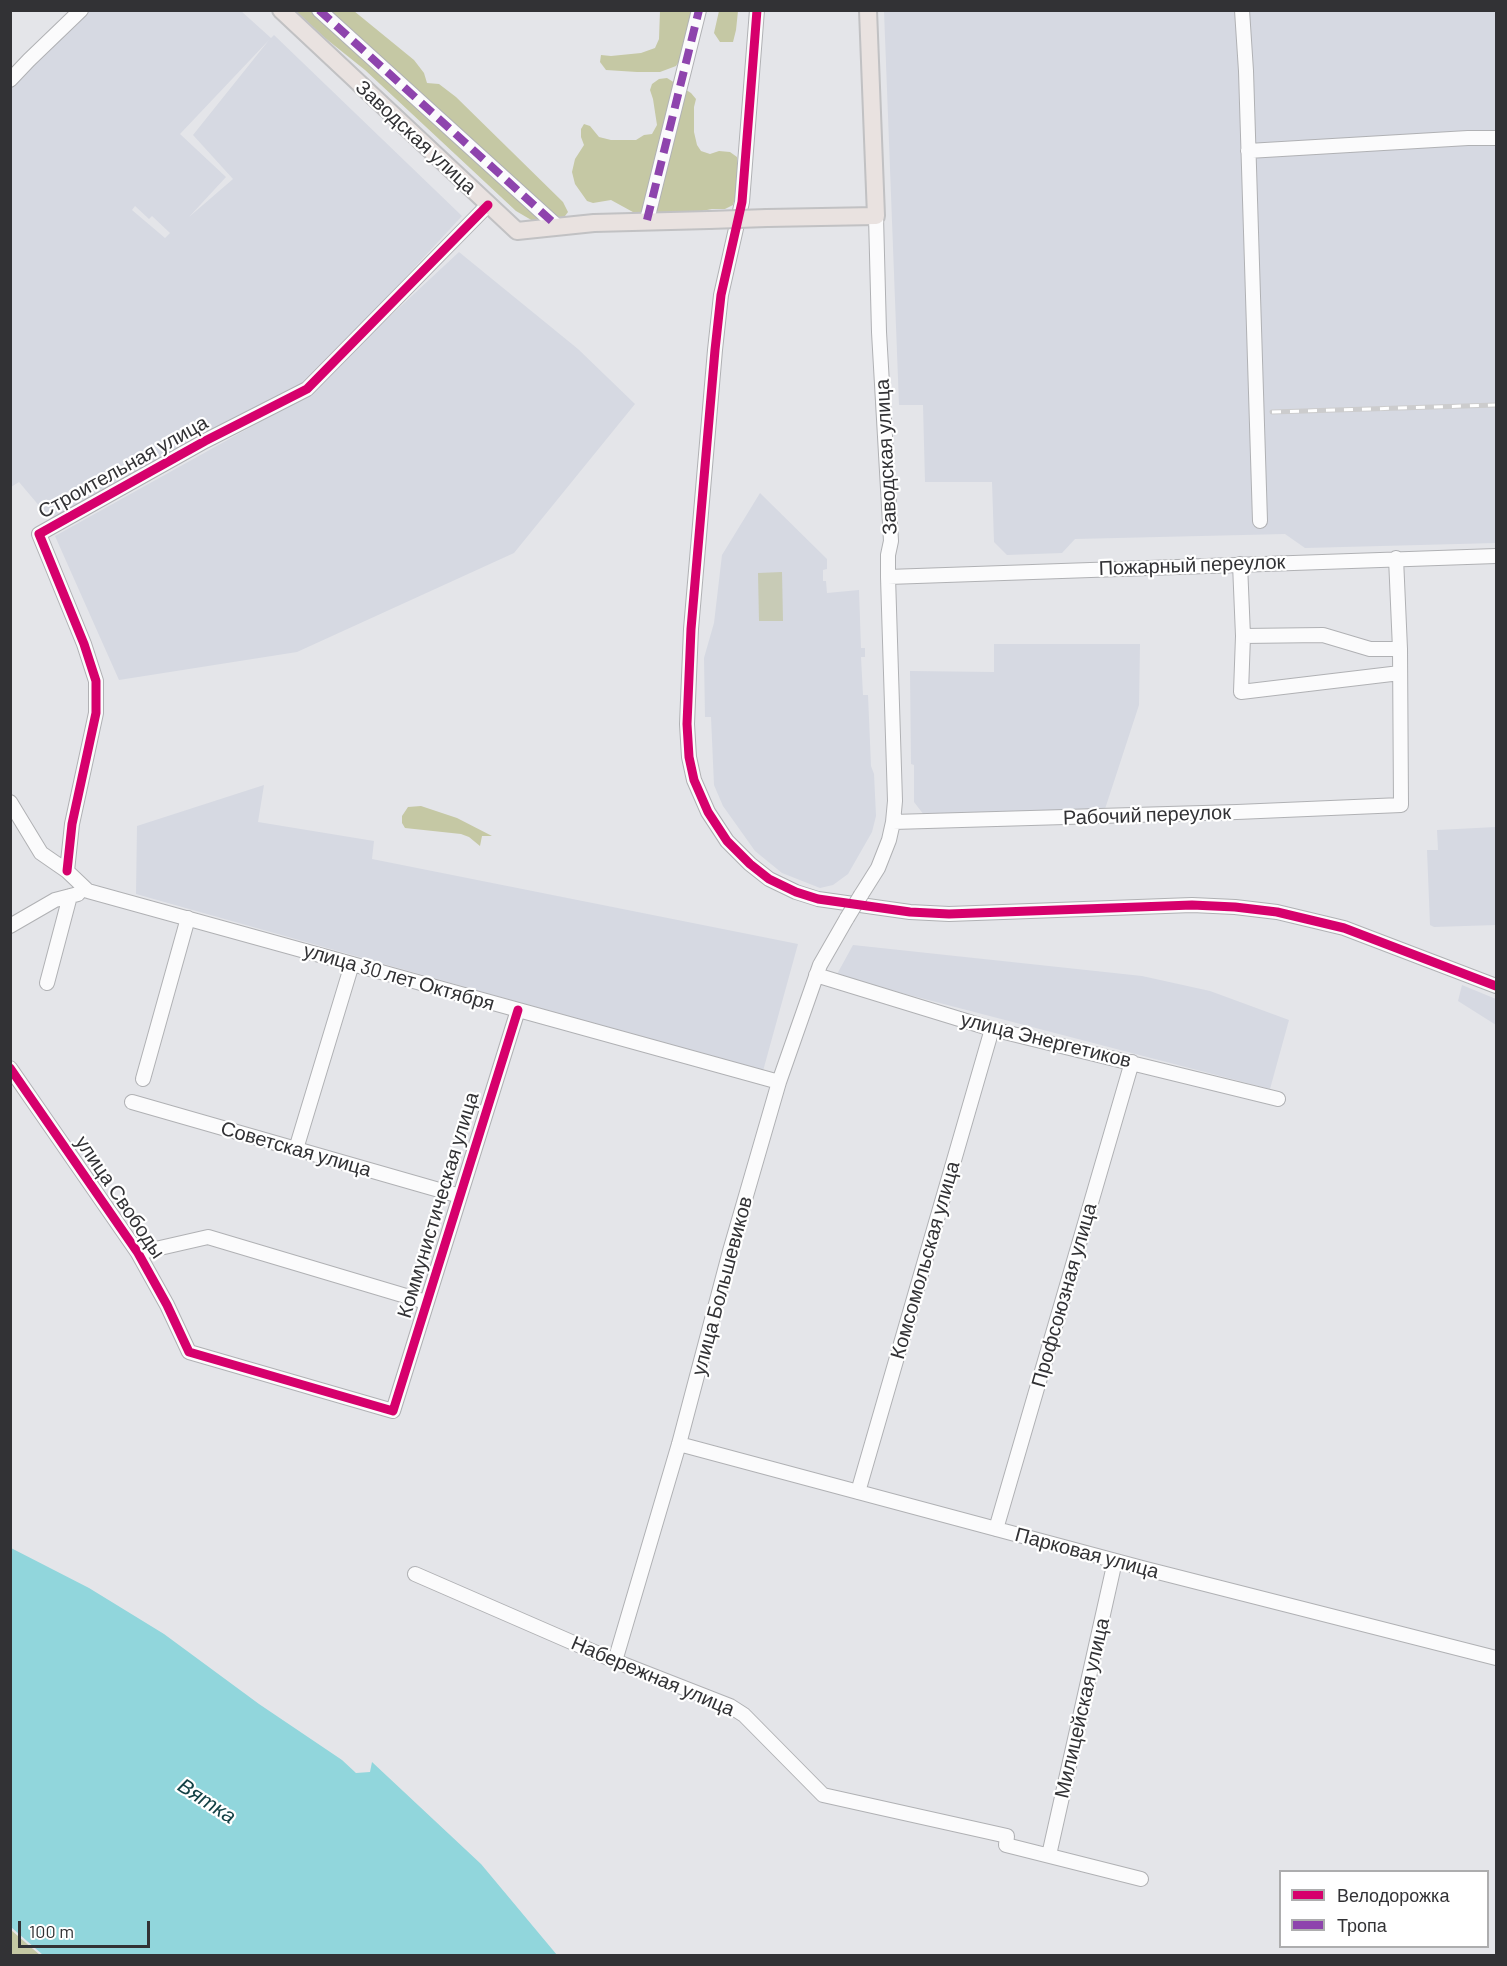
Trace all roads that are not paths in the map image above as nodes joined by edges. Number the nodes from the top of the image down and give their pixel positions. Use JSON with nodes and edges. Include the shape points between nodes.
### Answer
{"nodes":[{"id":1,"x":81,"y":10,"type":"edge"},
{"id":2,"x":281,"y":10,"type":"edge"},
{"id":3,"x":319,"y":10,"type":"edge"},
{"id":4,"x":699,"y":10,"type":"edge"},
{"id":5,"x":757,"y":10,"type":"edge"},
{"id":6,"x":868,"y":10,"type":"edge"},
{"id":7,"x":1242,"y":10,"type":"edge"},
{"id":8,"x":10,"y":80,"type":"edge"},
{"id":9,"x":1497,"y":138,"type":"edge"},
{"id":10,"x":1248,"y":151,"type":"junction"},
{"id":11,"x":488,"y":205,"type":"junction"},
{"id":12,"x":876,"y":216,"type":"junction"},
{"id":13,"x":647,"y":220,"type":"junction"},
{"id":14,"x":557,"y":226,"type":"junction"},
{"id":15,"x":1260,"y":521,"type":"dead end"},
{"id":16,"x":1497,"y":556,"type":"edge"},
{"id":17,"x":1396,"y":558,"type":"junction"},
{"id":18,"x":1240,"y":564,"type":"junction"},
{"id":19,"x":888,"y":577,"type":"junction"},
{"id":20,"x":1243,"y":636,"type":"junction"},
{"id":21,"x":1400,"y":649,"type":"junction"},
{"id":22,"x":1400,"y":673,"type":"junction"},
{"id":23,"x":10,"y":802,"type":"edge"},
{"id":24,"x":894,"y":822,"type":"junction"},
{"id":25,"x":67,"y":871,"type":"junction"},
{"id":26,"x":88,"y":891,"type":"junction"},
{"id":27,"x":70,"y":896,"type":"junction"},
{"id":28,"x":188,"y":918,"type":"junction"},
{"id":29,"x":847,"y":918,"type":"joint"},
{"id":30,"x":10,"y":926,"type":"edge"},
{"id":31,"x":352,"y":964,"type":"junction"},
{"id":32,"x":816,"y":975,"type":"junction"},
{"id":33,"x":47,"y":983,"type":"dead end"},
{"id":34,"x":1497,"y":986,"type":"edge"},
{"id":35,"x":518,"y":1010,"type":"junction"},
{"id":36,"x":992,"y":1029,"type":"junction"},
{"id":37,"x":1132,"y":1062,"type":"junction"},
{"id":38,"x":10,"y":1068,"type":"edge"},
{"id":39,"x":143,"y":1079,"type":"dead end"},
{"id":40,"x":779,"y":1082,"type":"junction"},
{"id":41,"x":1278,"y":1099,"type":"dead end"},
{"id":42,"x":132,"y":1102,"type":"dead end"},
{"id":43,"x":296,"y":1149,"type":"junction"},
{"id":44,"x":460,"y":1196,"type":"junction"},
{"id":45,"x":138,"y":1253,"type":"junction"},
{"id":46,"x":426,"y":1302,"type":"junction"},
{"id":47,"x":393,"y":1411,"type":"joint"},
{"id":48,"x":679,"y":1444,"type":"junction"},
{"id":49,"x":858,"y":1492,"type":"junction"},
{"id":50,"x":996,"y":1529,"type":"junction"},
{"id":51,"x":1115,"y":1561,"type":"junction"},
{"id":52,"x":415,"y":1574,"type":"dead end"},
{"id":53,"x":1497,"y":1658,"type":"edge"},
{"id":54,"x":615,"y":1661,"type":"junction"},
{"id":55,"x":1049,"y":1855,"type":"junction"},
{"id":56,"x":1141,"y":1879,"type":"dead end"}],
"edges":[{"from":1,"to":8,"type":"street"},
{"from":2,"to":11,"type":"main road","name":"Заводская улица"},
{"from":3,"to":14,"type":"street"},
{"from":4,"to":13,"type":"street"},
{"from":5,"to":34,"type":"street","via":[[743,194],[721,295],[715,350],[691,630],[687,724],[694,780],[727,841],[769,879],[818,899],[949,914],[1192,905],[1235,907],[1288,914],[1344,928]]},
{"from":6,"to":12,"type":"main road","name":"Заводская улица"},
{"from":7,"to":10,"type":"street"},
{"from":9,"to":10,"type":"street"},
{"from":10,"to":15,"type":"street"},
{"from":11,"to":14,"type":"main road","name":"Заводская улица","via":[[517,231]]},
{"from":11,"to":25,"type":"street","name":"Строительная улица","via":[[307,389],[39,534],[96,681],[96,713],[72,824]]},
{"from":12,"to":13,"type":"main road","name":"Заводская улица","bridge":true},
{"from":12,"to":19,"type":"street","name":"Заводская улица","via":[[891,541]]},
{"from":13,"to":14,"type":"main road","name":"Заводская улица"},
{"from":16,"to":17,"type":"street","name":"Пожарный переулок"},
{"from":17,"to":18,"type":"street","name":"Пожарный переулок"},
{"from":17,"to":21,"type":"street"},
{"from":18,"to":19,"type":"street","name":"Пожарный переулок"},
{"from":18,"to":20,"type":"street"},
{"from":19,"to":24,"type":"street","name":"Заводская улица"},
{"from":20,"to":21,"type":"street","via":[[1323,635],[1370,649]]},
{"from":20,"to":22,"type":"street","via":[[1241,692]]},
{"from":21,"to":22,"type":"street"},
{"from":22,"to":24,"type":"street","name":"Рабочий переулок","via":[[1401,805]]},
{"from":23,"to":25,"type":"street","via":[[41,853]]},
{"from":24,"to":29,"type":"street","name":"Заводская улица","bridge":true,"via":[[880,863]]},
{"from":25,"to":26,"type":"street"},
{"from":26,"to":27,"type":"street"},
{"from":26,"to":28,"type":"street","name":"улица 30 лет Октября"},
{"from":27,"to":30,"type":"street","via":[[55,900]]},
{"from":27,"to":33,"type":"street"},
{"from":28,"to":31,"type":"street","name":"улица 30 лет Октября"},
{"from":28,"to":39,"type":"street"},
{"from":29,"to":32,"type":"street","name":"улица Большевиков"},
{"from":31,"to":35,"type":"street","name":"улица 30 лет Октября"},
{"from":31,"to":43,"type":"street"},
{"from":32,"to":36,"type":"street","name":"улица Энергетиков"},
{"from":32,"to":40,"type":"street","name":"улица Большевиков"},
{"from":35,"to":40,"type":"street","name":"улица 30 лет Октября"},
{"from":35,"to":44,"type":"street","name":"Коммунистическая улица"},
{"from":36,"to":37,"type":"street","name":"улица Энергетиков"},
{"from":36,"to":49,"type":"street","name":"Комсомольская улица"},
{"from":37,"to":41,"type":"street","name":"улица Энергетиков"},
{"from":37,"to":50,"type":"street","name":"Профсоюзная улица"},
{"from":38,"to":45,"type":"street","name":"улица Свободы"},
{"from":40,"to":48,"type":"street","name":"улица Большевиков"},
{"from":42,"to":43,"type":"street","name":"Советская улица"},
{"from":43,"to":44,"type":"street","name":"Советская улица"},
{"from":44,"to":46,"type":"street","name":"Коммунистическая улица"},
{"from":45,"to":46,"type":"street","via":[[208,1237]]},
{"from":45,"to":47,"type":"street","name":"улица Свободы","via":[[189,1352]]},
{"from":46,"to":47,"type":"street","name":"Коммунистическая улица"},
{"from":48,"to":49,"type":"street","name":"Парковая улица"},
{"from":48,"to":54,"type":"street","name":"улица Большевиков"},
{"from":49,"to":50,"type":"street","name":"Парковая улица"},
{"from":50,"to":51,"type":"street","name":"Парковая улица"},
{"from":51,"to":53,"type":"street","name":"Парковая улица"},
{"from":51,"to":55,"type":"street","name":"Милицейская улица"},
{"from":52,"to":54,"type":"street","name":"Набережная улица"},
{"from":54,"to":55,"type":"street","name":"Набережная улица","via":[[718,1700],[744,1715],[823,1795],[1007,1836],[1006,1845]]},
{"from":55,"to":56,"type":"street","name":"Набережная улица"}]}
